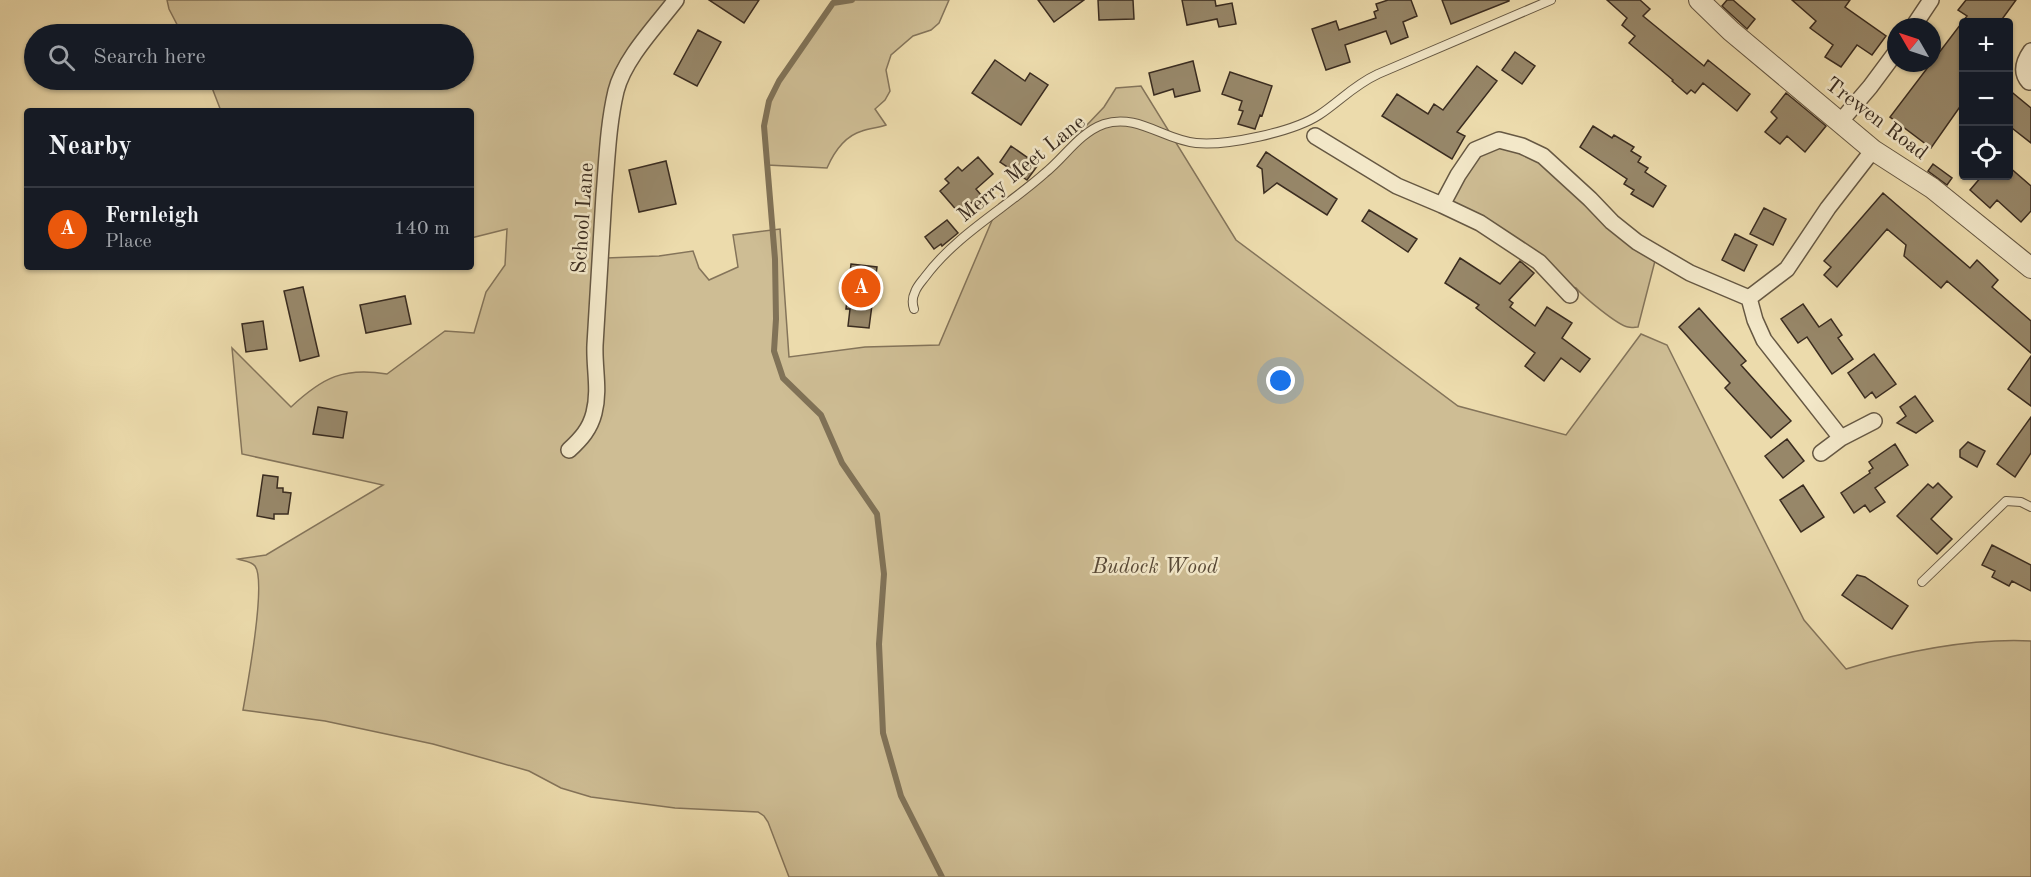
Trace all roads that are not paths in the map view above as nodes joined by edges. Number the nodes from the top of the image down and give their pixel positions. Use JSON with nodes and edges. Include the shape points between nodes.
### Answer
{"nodes":[{"id":1,"x":676,"y":0,"type":"edge"},
{"id":2,"x":1551,"y":0,"type":"edge"},
{"id":3,"x":1699,"y":0,"type":"edge"},
{"id":4,"x":1931,"y":0,"type":"edge"},
{"id":5,"x":1919,"y":18,"type":"edge"},
{"id":6,"x":2031,"y":51,"type":"edge"},
{"id":7,"x":1887,"y":64,"type":"edge"},
{"id":8,"x":2029,"y":82,"type":"dead end"},
{"id":9,"x":1840,"y":122,"type":"junction"},
{"id":10,"x":1315,"y":136,"type":"dead end"},
{"id":11,"x":1873,"y":150,"type":"junction"},
{"id":12,"x":1442,"y":205,"type":"junction"},
{"id":13,"x":2031,"y":268,"type":"edge"},
{"id":14,"x":1570,"y":295,"type":"dead end"},
{"id":15,"x":1749,"y":297,"type":"junction"},
{"id":16,"x":914,"y":309,"type":"dead end"},
{"id":17,"x":1874,"y":421,"type":"dead end"},
{"id":18,"x":1840,"y":438,"type":"junction"},
{"id":19,"x":569,"y":450,"type":"dead end"},
{"id":20,"x":1821,"y":453,"type":"dead end"},
{"id":21,"x":2031,"y":507,"type":"edge"},
{"id":22,"x":1922,"y":582,"type":"dead end"}],
"edges":[{"from":1,"to":19,"type":"street","name":"School Lane","via":[[629,63],[616,90],[600,261],[596,403],[588,428]]},
{"from":2,"to":16,"type":"lane","name":"Merry Meet Lane","via":[[1366,80],[1310,120],[1275,132],[1194,143],[1128,121],[1095,129],[937,261],[915,291]]},
{"from":3,"to":9,"type":"street","name":"Trewen Road"},
{"from":4,"to":5,"type":"street"},
{"from":6,"to":8,"type":"street","via":[[2023,65]]},
{"from":7,"to":9,"type":"street"},
{"from":9,"to":11,"type":"street","name":"Trewen Road"},
{"from":10,"to":12,"type":"street","via":[[1397,186]]},
{"from":11,"to":13,"type":"street","name":"Trewen Road","via":[[1932,188]]},
{"from":11,"to":15,"type":"street","via":[[1787,269]]},
{"from":12,"to":14,"type":"street","via":[[1480,223],[1539,262]]},
{"from":12,"to":15,"type":"street","via":[[1475,150],[1499,140],[1522,146],[1543,156],[1637,242],[1690,273]]},
{"from":15,"to":18,"type":"street","via":[[1764,340]]},
{"from":17,"to":18,"type":"street"},
{"from":18,"to":20,"type":"street"},
{"from":21,"to":22,"type":"lane","via":[[2006,501]]}]}
